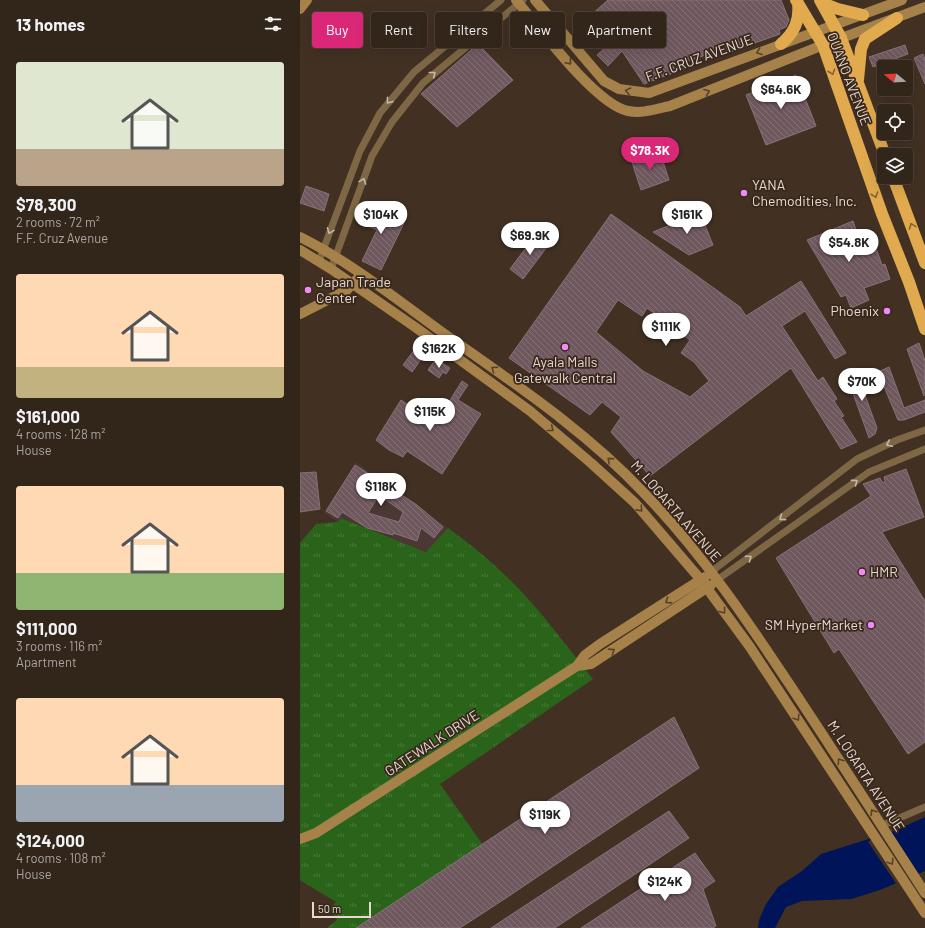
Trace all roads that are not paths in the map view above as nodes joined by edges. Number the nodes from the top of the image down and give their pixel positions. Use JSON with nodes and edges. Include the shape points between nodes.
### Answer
{"nodes":[{"id":1,"x":307,"y":0,"type":"edge"},
{"id":2,"x":502,"y":0,"type":"edge"},
{"id":3,"x":535,"y":0,"type":"edge"},
{"id":4,"x":902,"y":0,"type":"edge"},
{"id":5,"x":519,"y":1,"type":"edge"},
{"id":6,"x":797,"y":1,"type":"edge"},
{"id":7,"x":821,"y":2,"type":"edge"},
{"id":8,"x":925,"y":7,"type":"edge"},
{"id":9,"x":300,"y":9,"type":"edge"},
{"id":10,"x":864,"y":15,"type":"junction"},
{"id":11,"x":897,"y":18,"type":"junction"},
{"id":12,"x":835,"y":25,"type":"junction"},
{"id":13,"x":816,"y":32,"type":"junction"},
{"id":14,"x":841,"y":38,"type":"junction"},
{"id":15,"x":781,"y":44,"type":"junction"},
{"id":16,"x":823,"y":45,"type":"junction"},
{"id":17,"x":858,"y":83,"type":"junction"},
{"id":18,"x":882,"y":148,"type":"edge"},
{"id":19,"x":896,"y":184,"type":"edge"},
{"id":20,"x":300,"y":237,"type":"edge"},
{"id":21,"x":300,"y":250,"type":"edge"},
{"id":22,"x":323,"y":250,"type":"junction"},
{"id":23,"x":336,"y":258,"type":"junction"},
{"id":24,"x":319,"y":261,"type":"junction"},
{"id":25,"x":925,"y":263,"type":"edge"},
{"id":26,"x":331,"y":269,"type":"junction"},
{"id":27,"x":360,"y":274,"type":"junction"},
{"id":28,"x":353,"y":284,"type":"junction"},
{"id":29,"x":300,"y":314,"type":"edge"},
{"id":30,"x":925,"y":329,"type":"edge"},
{"id":31,"x":925,"y":430,"type":"edge"},
{"id":32,"x":925,"y":449,"type":"edge"},
{"id":33,"x":628,"y":477,"type":"junction"},
{"id":34,"x":618,"y":486,"type":"junction"},
{"id":35,"x":795,"y":509,"type":"junction"},
{"id":36,"x":803,"y":520,"type":"junction"},
{"id":37,"x":711,"y":572,"type":"junction"},
{"id":38,"x":700,"y":580,"type":"junction"},
{"id":39,"x":718,"y":580,"type":"junction"},
{"id":40,"x":707,"y":588,"type":"junction"},
{"id":41,"x":577,"y":666,"type":"junction"},
{"id":42,"x":925,"y":807,"type":"edge"},
{"id":43,"x":883,"y":828,"type":"junction"},
{"id":44,"x":300,"y":839,"type":"edge"},
{"id":45,"x":925,"y":893,"type":"edge"},
{"id":46,"x":925,"y":913,"type":"edge"}],
"edges":[{"from":1,"to":9,"type":"main road"},
{"from":2,"to":22,"type":"street","one_way":true,"via":[[414,72],[380,113],[360,151]]},
{"from":15,"to":3,"type":"main road","name":"F.F. CRUZ AVENUE","one_way":true,"via":[[649,93],[633,92],[619,89],[604,80]]},
{"from":4,"to":10,"type":"main road","name":"F.F. CRUZ AVENUE"},
{"from":5,"to":16,"type":"main road","one_way":true,"via":[[592,90],[609,103],[628,111],[646,112],[670,106]]},
{"from":23,"to":5,"type":"street","one_way":true,"via":[[372,156],[405,103],[423,82]]},
{"from":6,"to":13,"type":"highway","name":"OUANO AVENUE"},
{"from":6,"to":15,"type":"highway","via":[[799,12],[794,30]]},
{"from":7,"to":10,"type":"highway"},
{"from":7,"to":12,"type":"highway","name":"OUANO AVENUE"},
{"from":8,"to":11,"type":"main road"},
{"from":10,"to":12,"type":"main road","name":"F.F. CRUZ AVENUE"},
{"from":11,"to":14,"type":"main road"},
{"from":11,"to":17,"type":"highway","via":[[868,35],[862,43]]},
{"from":12,"to":13,"type":"main road","name":"F.F. CRUZ AVENUE"},
{"from":12,"to":14,"type":"highway","name":"OUANO AVENUE"},
{"from":13,"to":15,"type":"main road","name":"F.F. CRUZ AVENUE"},
{"from":13,"to":16,"type":"highway","name":"OUANO AVENUE"},
{"from":14,"to":16,"type":"main road"},
{"from":14,"to":17,"type":"highway","name":"OUANO AVENUE"},
{"from":16,"to":30,"type":"highway","name":"OUANO AVENUE","one_way":true},
{"from":17,"to":18,"type":"highway","name":"OUANO AVENUE"},
{"from":25,"to":19,"type":"highway","one_way":true},
{"from":20,"to":22,"type":"main road","name":"M. LOGARTA AVENUE"},
{"from":21,"to":24,"type":"main road","name":"M. LOGARTA AVENUE"},
{"from":22,"to":23,"type":"main road","name":"M. LOGARTA AVENUE"},
{"from":22,"to":24,"type":"street"},
{"from":23,"to":26,"type":"street"},
{"from":23,"to":27,"type":"main road","name":"M. LOGARTA AVENUE"},
{"from":24,"to":26,"type":"main road","name":"M. LOGARTA AVENUE"},
{"from":26,"to":28,"type":"main road","name":"M. LOGARTA AVENUE"},
{"from":27,"to":28,"type":"main road"},
{"from":33,"to":27,"type":"main road","name":"M. LOGARTA AVENUE","one_way":true,"via":[[566,422]]},
{"from":28,"to":29,"type":"main road","via":[[347,290]]},
{"from":28,"to":34,"type":"main road","name":"M. LOGARTA AVENUE","one_way":true,"via":[[530,411]]},
{"from":31,"to":35,"type":"street","one_way":true,"via":[[897,440],[857,460]]},
{"from":36,"to":32,"type":"street","one_way":true,"via":[[869,472]]},
{"from":33,"to":34,"type":"main road"},
{"from":33,"to":37,"type":"main road","name":"M. LOGARTA AVENUE","via":[[646,494]]},
{"from":34,"to":38,"type":"main road","name":"M. LOGARTA AVENUE","one_way":true},
{"from":35,"to":36,"type":"street"},
{"from":35,"to":37,"type":"street","one_way":true},
{"from":39,"to":36,"type":"street","one_way":true},
{"from":37,"to":38,"type":"main road","name":"GATEWALK DRIVE"},
{"from":37,"to":39,"type":"main road","name":"M. LOGARTA AVENUE"},
{"from":38,"to":40,"type":"main road","name":"M. LOGARTA AVENUE"},
{"from":38,"to":41,"type":"main road","name":"GATEWALK DRIVE","one_way":true,"via":[[584,655]]},
{"from":39,"to":40,"type":"main road","name":"GATEWALK DRIVE"},
{"from":43,"to":39,"type":"main road","name":"M. LOGARTA AVENUE","one_way":true},
{"from":41,"to":40,"type":"main road","name":"GATEWALK DRIVE","one_way":true,"via":[[591,664]]},
{"from":40,"to":46,"type":"main road","name":"M. LOGARTA AVENUE","one_way":true,"via":[[757,658]]},
{"from":41,"to":44,"type":"main road","name":"GATEWALK DRIVE","via":[[316,834]]},
{"from":42,"to":43,"type":"street"},
{"from":43,"to":45,"type":"main road","name":"M. LOGARTA AVENUE"}]}
